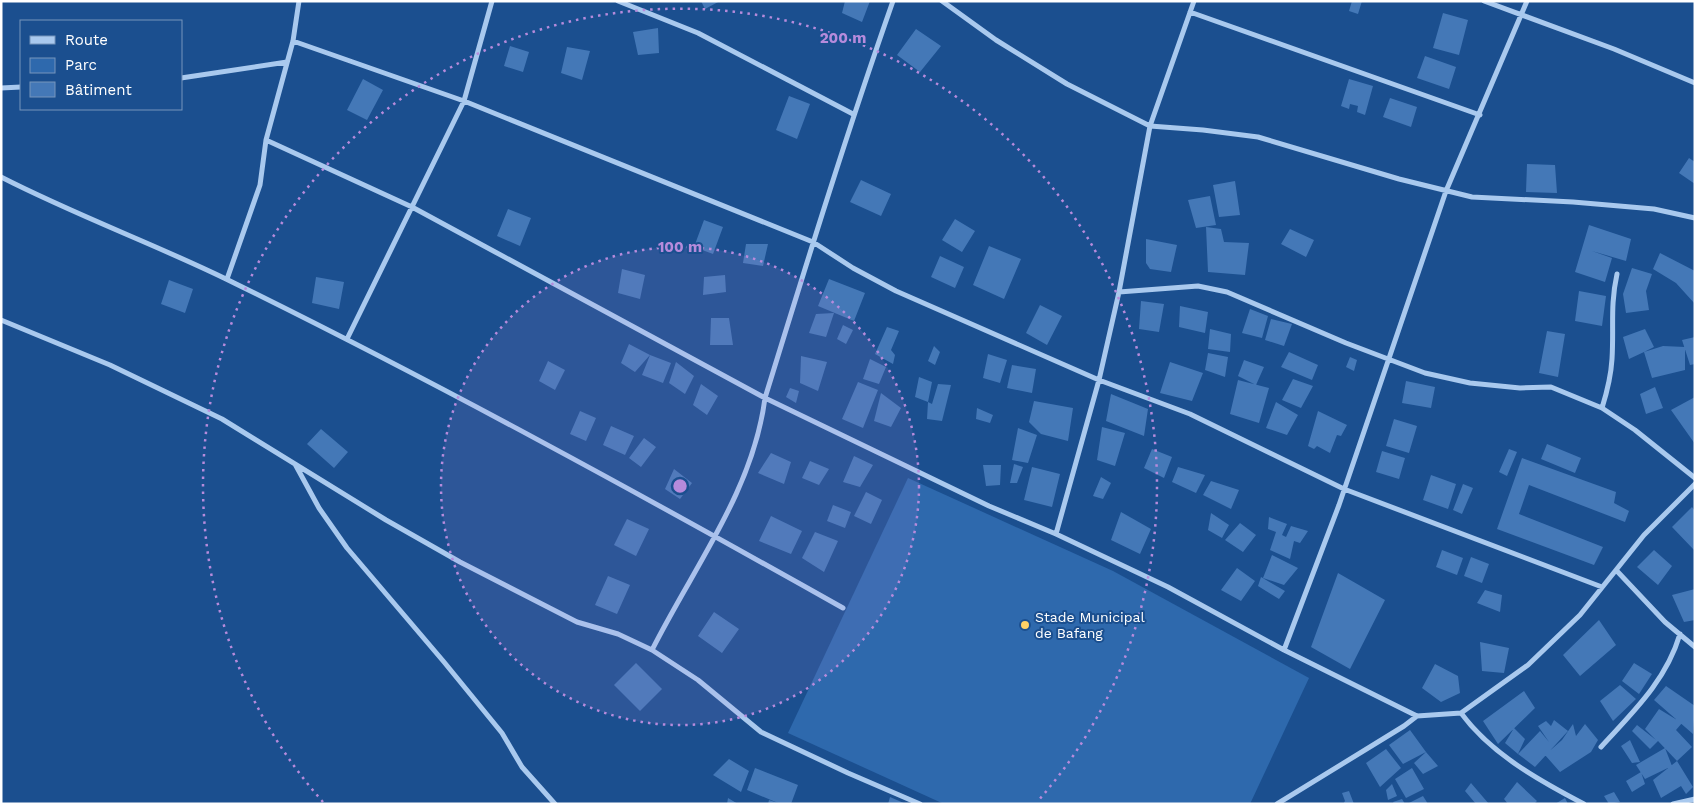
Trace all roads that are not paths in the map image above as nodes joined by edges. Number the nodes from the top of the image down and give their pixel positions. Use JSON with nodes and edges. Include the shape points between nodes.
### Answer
{"nodes":[{"id":1,"x":299,"y":1,"type":"edge"},
{"id":2,"x":492,"y":1,"type":"edge"},
{"id":3,"x":618,"y":1,"type":"edge"},
{"id":4,"x":893,"y":1,"type":"edge"},
{"id":5,"x":942,"y":1,"type":"edge"},
{"id":6,"x":1194,"y":1,"type":"edge"},
{"id":7,"x":1484,"y":1,"type":"edge"},
{"id":8,"x":1527,"y":1,"type":"edge"},
{"id":9,"x":1190,"y":12,"type":"junction"},
{"id":10,"x":1522,"y":14,"type":"junction"},
{"id":11,"x":293,"y":41,"type":"junction"},
{"id":12,"x":287,"y":62,"type":"junction"},
{"id":13,"x":182,"y":78,"type":"edge"},
{"id":14,"x":1695,"y":83,"type":"edge"},
{"id":15,"x":20,"y":87,"type":"edge"},
{"id":16,"x":1,"y":88,"type":"edge"},
{"id":17,"x":464,"y":101,"type":"junction"},
{"id":18,"x":853,"y":114,"type":"junction"},
{"id":19,"x":1480,"y":115,"type":"junction"},
{"id":20,"x":1150,"y":126,"type":"junction"},
{"id":21,"x":266,"y":140,"type":"junction"},
{"id":22,"x":1,"y":177,"type":"edge"},
{"id":23,"x":1446,"y":191,"type":"junction"},
{"id":24,"x":412,"y":207,"type":"junction"},
{"id":25,"x":1695,"y":218,"type":"edge"},
{"id":26,"x":813,"y":242,"type":"junction"},
{"id":27,"x":1617,"y":274,"type":"dead end"},
{"id":28,"x":227,"y":279,"type":"junction"},
{"id":29,"x":1119,"y":292,"type":"junction"},
{"id":30,"x":1,"y":320,"type":"edge"},
{"id":31,"x":347,"y":339,"type":"junction"},
{"id":32,"x":1389,"y":358,"type":"junction"},
{"id":33,"x":1099,"y":380,"type":"junction"},
{"id":34,"x":765,"y":398,"type":"junction"},
{"id":35,"x":1602,"y":408,"type":"junction"},
{"id":36,"x":294,"y":464,"type":"junction"},
{"id":37,"x":1695,"y":478,"type":"edge"},
{"id":38,"x":1695,"y":484,"type":"edge"},
{"id":39,"x":1344,"y":489,"type":"junction"},
{"id":40,"x":1056,"y":534,"type":"junction"},
{"id":41,"x":716,"y":537,"type":"junction"},
{"id":42,"x":1616,"y":570,"type":"junction"},
{"id":43,"x":1602,"y":587,"type":"junction"},
{"id":44,"x":843,"y":608,"type":"dead end"},
{"id":45,"x":1680,"y":634,"type":"junction"},
{"id":46,"x":1695,"y":646,"type":"edge"},
{"id":47,"x":652,"y":650,"type":"junction"},
{"id":48,"x":1284,"y":650,"type":"junction"},
{"id":49,"x":1461,"y":713,"type":"junction"},
{"id":50,"x":1417,"y":716,"type":"junction"},
{"id":51,"x":1601,"y":747,"type":"dead end"},
{"id":52,"x":1695,"y":799,"type":"edge"},
{"id":53,"x":555,"y":804,"type":"edge"},
{"id":54,"x":920,"y":804,"type":"edge"},
{"id":55,"x":1277,"y":804,"type":"edge"},
{"id":56,"x":1584,"y":804,"type":"edge"},
{"id":57,"x":1673,"y":804,"type":"edge"}],
"edges":[{"from":1,"to":11,"type":"street"},
{"from":2,"to":17,"type":"street"},
{"from":3,"to":18,"type":"street","via":[[698,34]]},
{"from":4,"to":18,"type":"street"},
{"from":5,"to":20,"type":"street","via":[[996,40],[1067,84]]},
{"from":6,"to":9,"type":"street"},
{"from":7,"to":10,"type":"street"},
{"from":8,"to":10,"type":"street"},
{"from":9,"to":19,"type":"street"},
{"from":9,"to":20,"type":"street"},
{"from":10,"to":14,"type":"street"},
{"from":10,"to":19,"type":"street"},
{"from":11,"to":12,"type":"street"},
{"from":11,"to":17,"type":"street"},
{"from":12,"to":13,"type":"street"},
{"from":12,"to":21,"type":"street"},
{"from":15,"to":16,"type":"street"},
{"from":17,"to":24,"type":"street"},
{"from":17,"to":26,"type":"street"},
{"from":18,"to":26,"type":"street"},
{"from":19,"to":23,"type":"street"},
{"from":20,"to":23,"type":"street","via":[[1258,137]]},
{"from":20,"to":29,"type":"street"},
{"from":21,"to":24,"type":"street"},
{"from":21,"to":28,"type":"street","via":[[260,185]]},
{"from":22,"to":28,"type":"street"},
{"from":23,"to":25,"type":"street","via":[[1472,197],[1654,209]]},
{"from":23,"to":32,"type":"street"},
{"from":24,"to":31,"type":"street"},
{"from":24,"to":34,"type":"street"},
{"from":26,"to":33,"type":"street","via":[[896,291]]},
{"from":26,"to":34,"type":"street"},
{"from":27,"to":35,"type":"street","via":[[1612,300],[1612,358]]},
{"from":28,"to":31,"type":"street"},
{"from":29,"to":32,"type":"street","via":[[1198,286],[1227,292]]},
{"from":29,"to":33,"type":"street"},
{"from":30,"to":36,"type":"street","via":[[110,365],[214,415]]},
{"from":31,"to":41,"type":"street"},
{"from":32,"to":35,"type":"street","via":[[1425,373],[1470,383],[1520,388],[1551,387]]},
{"from":32,"to":39,"type":"street"},
{"from":33,"to":39,"type":"street","via":[[1190,414]]},
{"from":33,"to":40,"type":"street"},
{"from":34,"to":40,"type":"street","via":[[989,506]]},
{"from":34,"to":41,"type":"street","via":[[755,443]]},
{"from":35,"to":37,"type":"street"},
{"from":36,"to":47,"type":"street","via":[[460,562],[577,622],[618,634]]},
{"from":36,"to":53,"type":"street","via":[[318,508],[347,548],[502,733],[522,767]]},
{"from":38,"to":42,"type":"street","via":[[1644,535]]},
{"from":39,"to":43,"type":"street"},
{"from":39,"to":48,"type":"street"},
{"from":40,"to":48,"type":"street","via":[[1168,587]]},
{"from":41,"to":44,"type":"street"},
{"from":41,"to":47,"type":"street"},
{"from":42,"to":43,"type":"street"},
{"from":42,"to":45,"type":"street"},
{"from":43,"to":49,"type":"street","via":[[1555,641],[1528,665]]},
{"from":45,"to":46,"type":"street"},
{"from":45,"to":51,"type":"street","via":[[1674,654],[1650,694]]},
{"from":47,"to":54,"type":"street","via":[[698,680],[761,732]]},
{"from":48,"to":50,"type":"street"},
{"from":49,"to":50,"type":"street"},
{"from":49,"to":56,"type":"street","via":[[1473,729],[1537,778]]},
{"from":50,"to":55,"type":"street"},
{"from":52,"to":57,"type":"street"}]}
